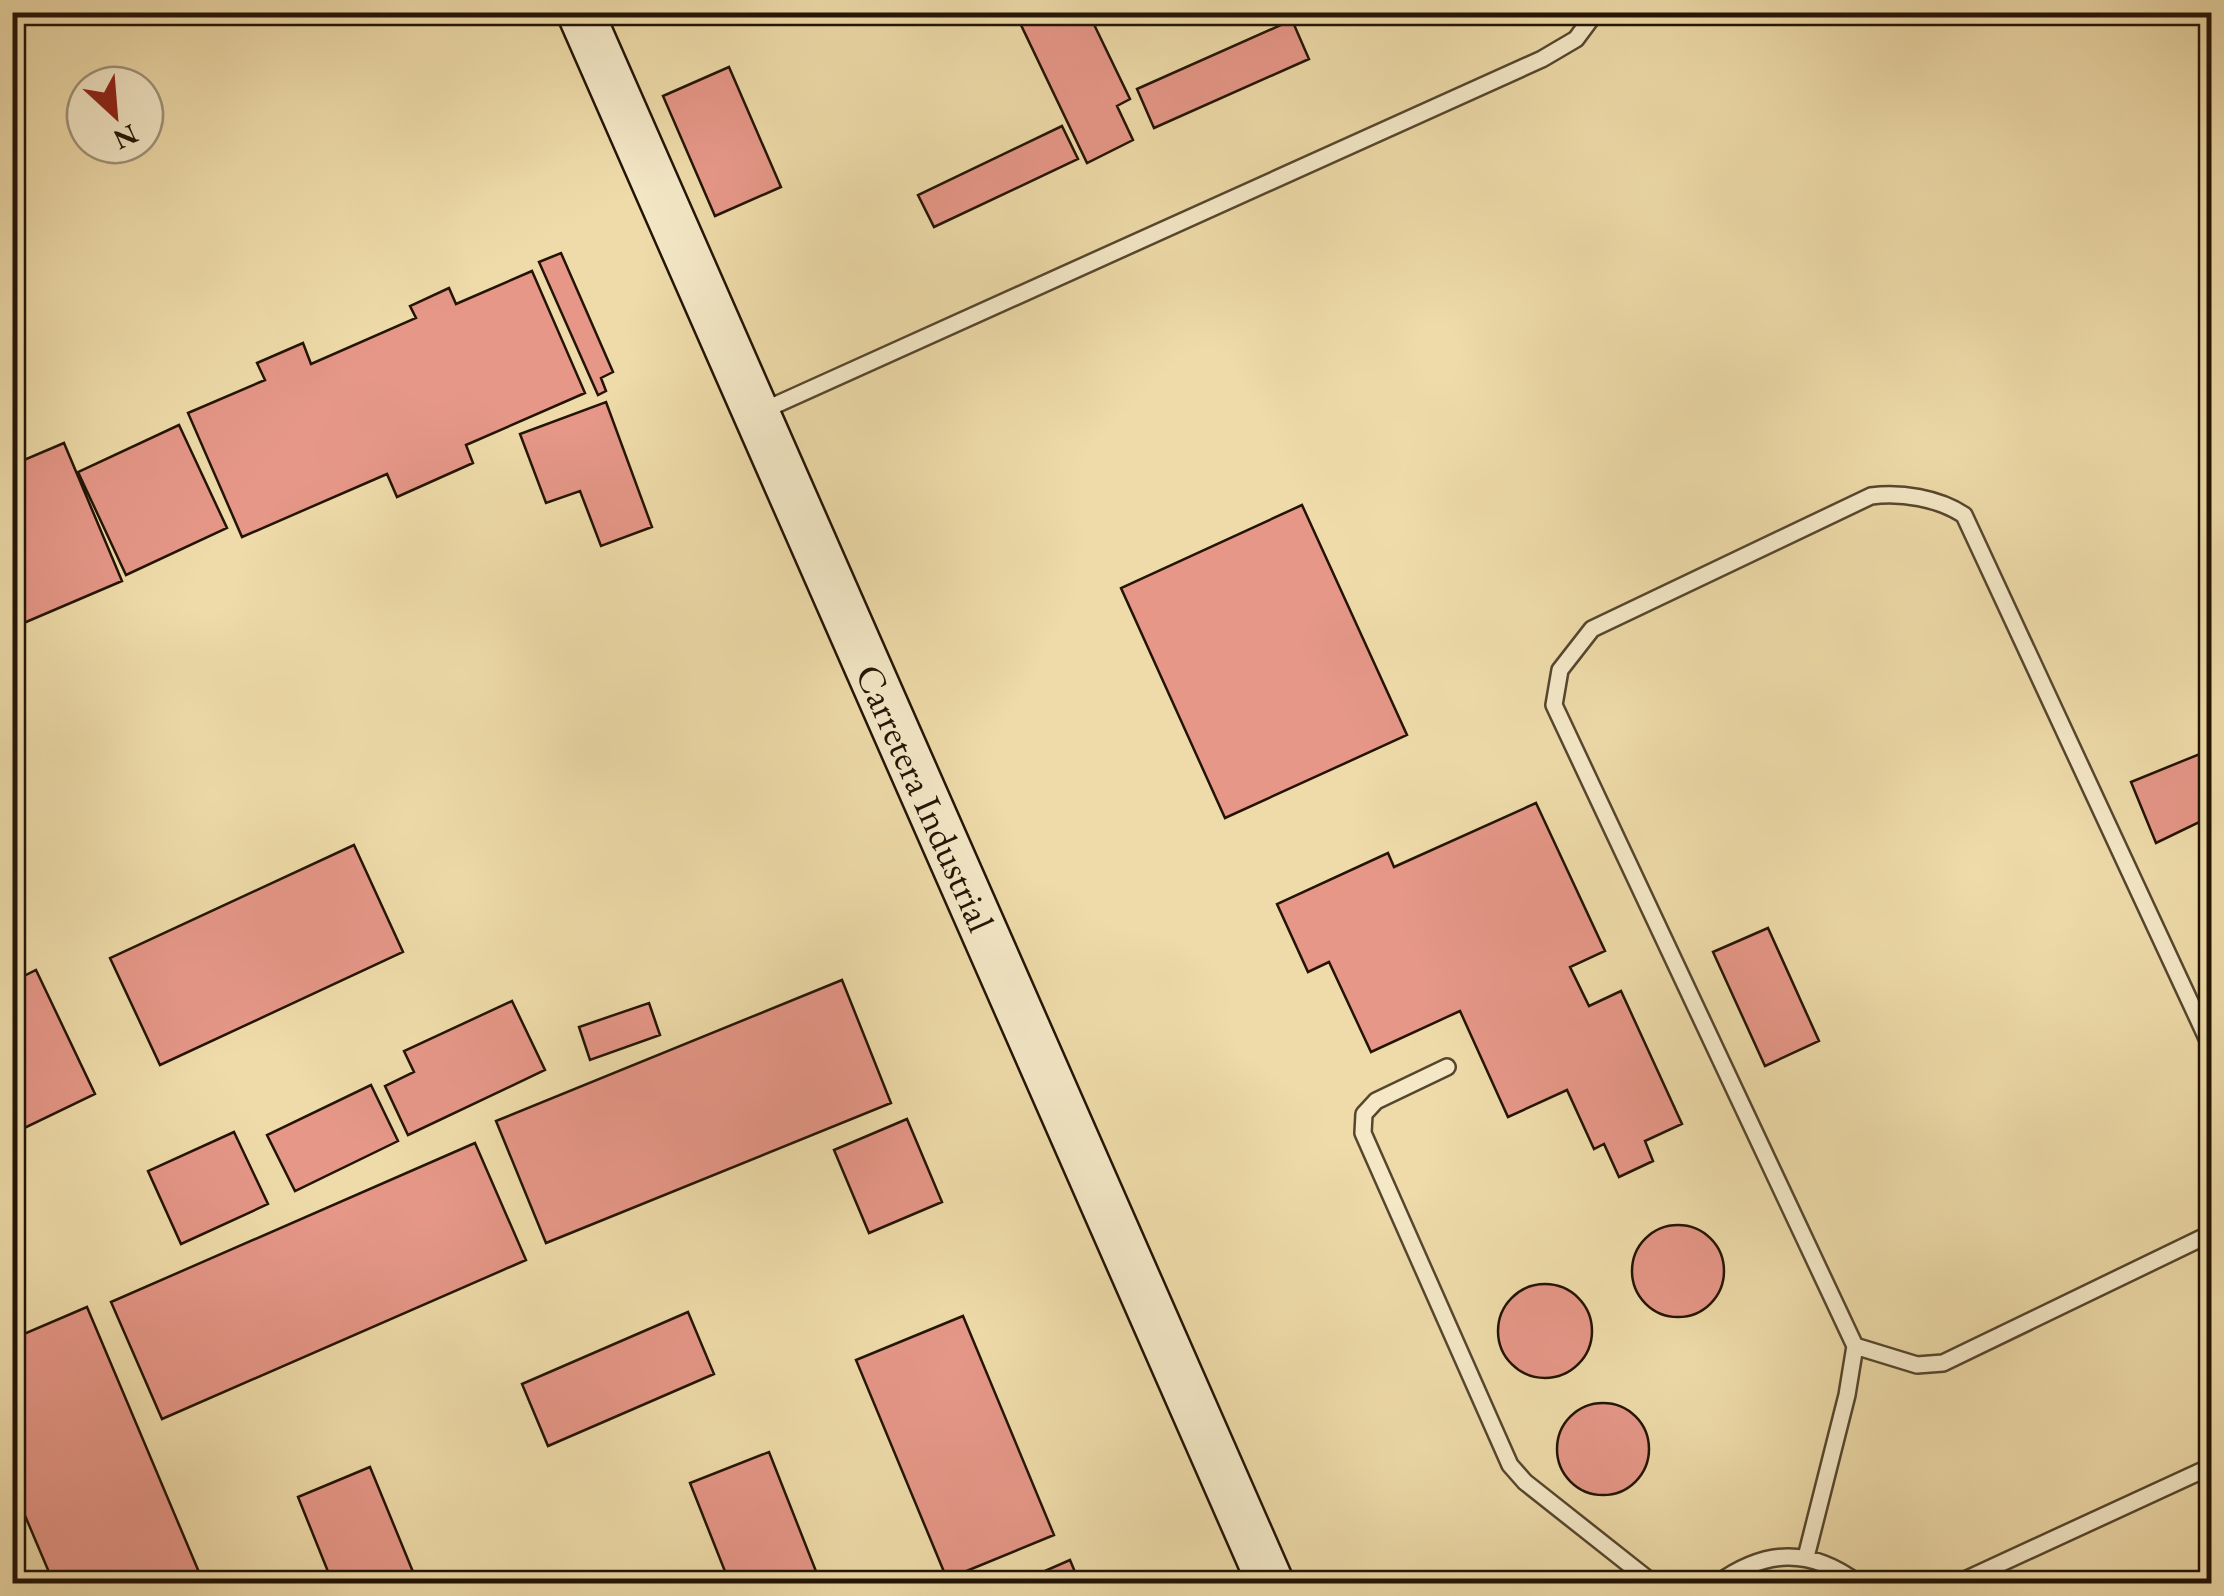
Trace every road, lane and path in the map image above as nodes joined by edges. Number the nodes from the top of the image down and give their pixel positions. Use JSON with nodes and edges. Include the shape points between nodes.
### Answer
{"nodes":[{"id":1,"x":580,"y":12,"type":"edge"},
{"id":2,"x":1596,"y":12,"type":"edge"},
{"id":3,"x":756,"y":414,"type":"junction"},
{"id":4,"x":2212,"y":1049,"type":"edge"},
{"id":5,"x":1447,"y":1068,"type":"dead end"},
{"id":6,"x":2212,"y":1233,"type":"edge"},
{"id":7,"x":1854,"y":1346,"type":"junction"},
{"id":8,"x":2212,"y":1466,"type":"edge"},
{"id":9,"x":1806,"y":1558,"type":"junction"},
{"id":10,"x":1271,"y":1584,"type":"edge"},
{"id":11,"x":1654,"y":1584,"type":"edge"},
{"id":12,"x":1717,"y":1584,"type":"edge"},
{"id":13,"x":1859,"y":1584,"type":"edge"},
{"id":14,"x":1956,"y":1584,"type":"edge"}],
"edges":[{"from":1,"to":3,"type":"main road","name":"Carretera Industrial"},
{"from":2,"to":3,"type":"lane","via":[[1576,40],[1542,60]]},
{"from":3,"to":10,"type":"main road","name":"Carretera Industrial"},
{"from":4,"to":7,"type":"lane","via":[[1964,516],[1896,493],[1870,496],[1592,629],[1560,670],[1554,705]]},
{"from":5,"to":11,"type":"lane","via":[[1376,1101],[1364,1114],[1363,1132],[1510,1465]]},
{"from":6,"to":7,"type":"lane","via":[[1943,1362],[1916,1365]]},
{"from":7,"to":9,"type":"lane"},
{"from":8,"to":14,"type":"lane"},
{"from":9,"to":12,"type":"lane","via":[[1773,1557],[1740,1567]]},
{"from":9,"to":13,"type":"lane","via":[[1838,1568]]}]}
